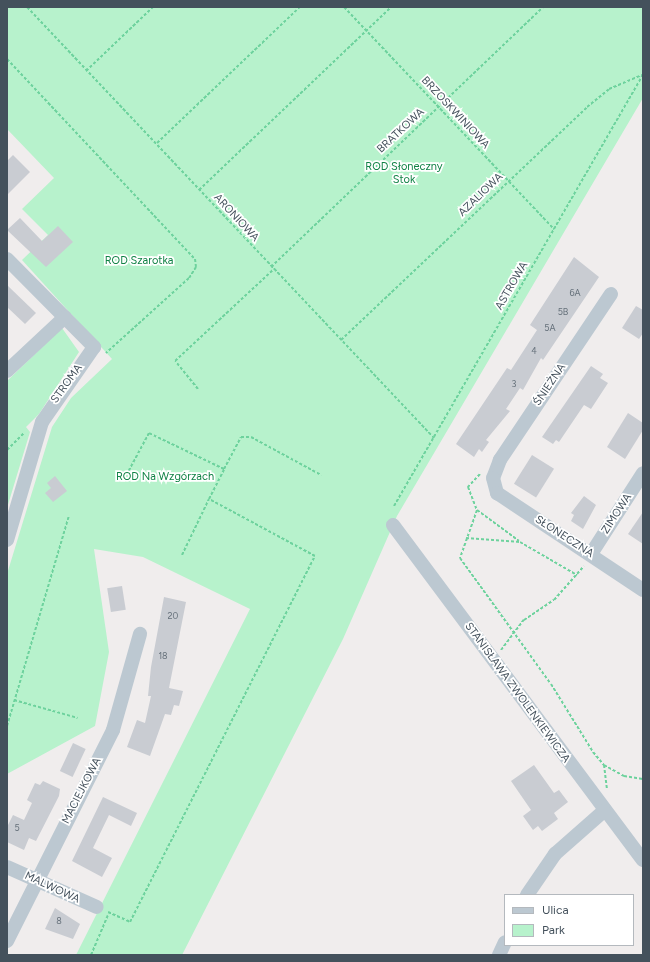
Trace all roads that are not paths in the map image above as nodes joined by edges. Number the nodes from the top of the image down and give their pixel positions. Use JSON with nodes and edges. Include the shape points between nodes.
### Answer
{"nodes":[{"id":1,"x":7,"y":259,"type":"edge"},
{"id":2,"x":611,"y":294,"type":"dead end"},
{"id":3,"x":65,"y":317,"type":"junction"},
{"id":4,"x":7,"y":371,"type":"edge"},
{"id":5,"x":643,"y":473,"type":"edge"},
{"id":6,"x":495,"y":474,"type":"joint"},
{"id":7,"x":393,"y":525,"type":"dead end"},
{"id":8,"x":7,"y":540,"type":"edge"},
{"id":9,"x":591,"y":554,"type":"junction"},
{"id":10,"x":643,"y":590,"type":"edge"},
{"id":11,"x":140,"y":634,"type":"dead end"},
{"id":12,"x":604,"y":811,"type":"junction"},
{"id":13,"x":643,"y":860,"type":"edge"},
{"id":14,"x":7,"y":867,"type":"edge"},
{"id":15,"x":36,"y":881,"type":"junction"},
{"id":16,"x":528,"y":894,"type":"edge"},
{"id":17,"x":103,"y":910,"type":"road end"},
{"id":18,"x":7,"y":941,"type":"edge"},
{"id":19,"x":504,"y":944,"type":"edge"},
{"id":20,"x":499,"y":955,"type":"edge"}],
"edges":[{"from":1,"to":3,"type":"street"},
{"from":2,"to":6,"type":"street","name":"ŚNIEŻNA"},
{"from":3,"to":4,"type":"street"},
{"from":3,"to":8,"type":"street","name":"STROMA","via":[[94,348],[42,422]]},
{"from":5,"to":9,"type":"street","name":"ZIMOWA"},
{"from":6,"to":9,"type":"street","name":"SŁONECZNA","via":[[497,493]]},
{"from":7,"to":12,"type":"street","name":"STANISŁAWA ZWOLENKIEWICZA"},
{"from":9,"to":10,"type":"street","name":"SŁONECZNA"},
{"from":11,"to":15,"type":"street","name":"MACIEJKOWA","via":[[113,730]]},
{"from":12,"to":13,"type":"street","name":"STANISŁAWA ZWOLENKIEWICZA"},
{"from":12,"to":16,"type":"street","via":[[555,854]]},
{"from":14,"to":15,"type":"street","name":"MALWOWA"},
{"from":15,"to":17,"type":"street","name":"MALWOWA"},
{"from":15,"to":18,"type":"street","name":"MACIEJKOWA"},
{"from":19,"to":20,"type":"street"}]}
